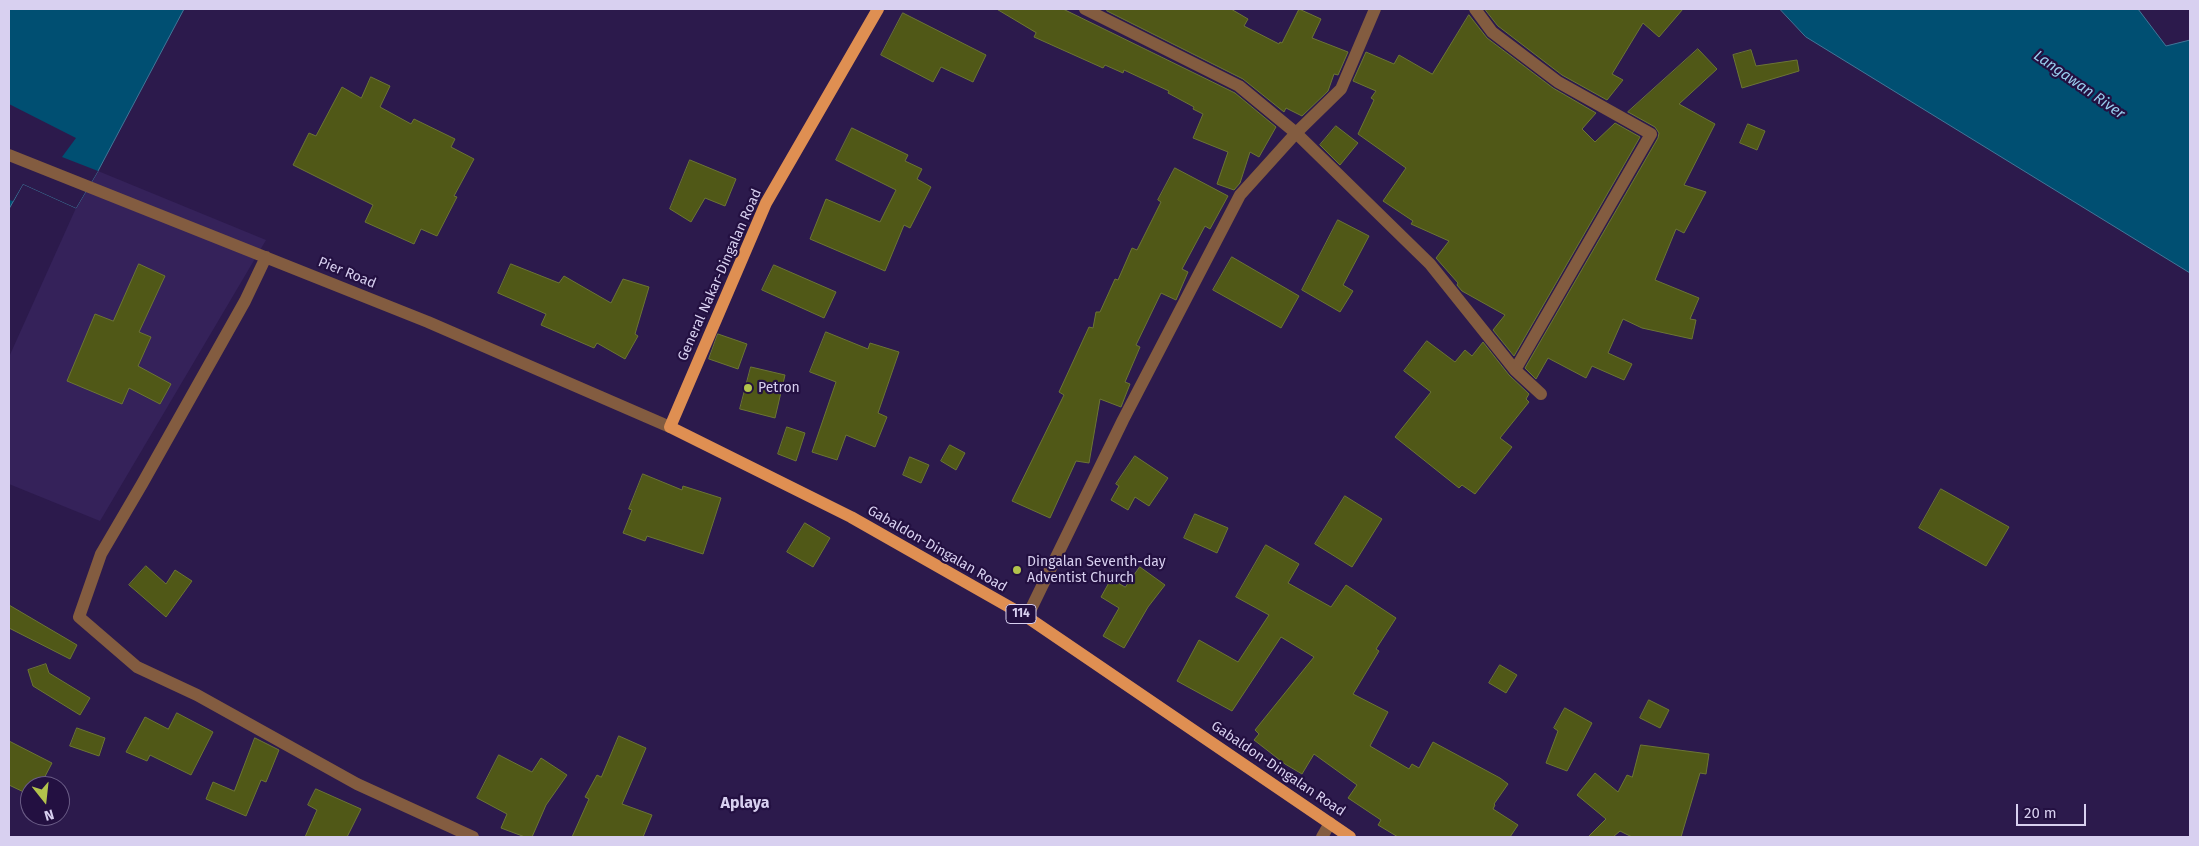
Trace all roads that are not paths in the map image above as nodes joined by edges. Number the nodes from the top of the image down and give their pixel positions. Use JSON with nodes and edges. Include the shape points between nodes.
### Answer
{"nodes":[{"id":1,"x":878,"y":9,"type":"edge"},
{"id":2,"x":1085,"y":9,"type":"edge"},
{"id":3,"x":1375,"y":9,"type":"edge"},
{"id":4,"x":1475,"y":9,"type":"edge"},
{"id":5,"x":1296,"y":133,"type":"junction"},
{"id":6,"x":9,"y":155,"type":"edge"},
{"id":7,"x":266,"y":257,"type":"junction"},
{"id":8,"x":1515,"y":370,"type":"junction"},
{"id":9,"x":1541,"y":394,"type":"dead end"},
{"id":10,"x":670,"y":426,"type":"junction"},
{"id":11,"x":1027,"y":617,"type":"junction"},
{"id":12,"x":1330,"y":822,"type":"junction"},
{"id":13,"x":473,"y":837,"type":"edge"},
{"id":14,"x":1322,"y":837,"type":"edge"},
{"id":15,"x":1350,"y":837,"type":"edge"}],
"edges":[{"from":1,"to":10,"type":"main road","name":"General Nakar-Dingalan Road","via":[[766,203]]},
{"from":2,"to":5,"type":"street","via":[[1239,86]]},
{"from":3,"to":5,"type":"street","via":[[1341,90]]},
{"from":4,"to":8,"type":"street","via":[[1492,32],[1558,82],[1651,134]]},
{"from":5,"to":8,"type":"street","via":[[1430,264]]},
{"from":5,"to":11,"type":"street","via":[[1240,195]]},
{"from":6,"to":7,"type":"street","name":"Pier Road"},
{"from":7,"to":10,"type":"street","name":"Pier Road","via":[[428,322]]},
{"from":7,"to":13,"type":"street","via":[[231,326],[101,554],[79,617],[137,667],[197,695],[357,784]]},
{"from":8,"to":9,"type":"street"},
{"from":10,"to":11,"type":"main road","name":"Gabaldon-Dingalan Road","number":"114","via":[[851,517]]},
{"from":11,"to":12,"type":"main road","name":"Gabaldon-Dingalan Road","number":"114"},
{"from":12,"to":14,"type":"street"},
{"from":12,"to":15,"type":"main road","name":"Gabaldon-Dingalan Road","number":"114"}]}
